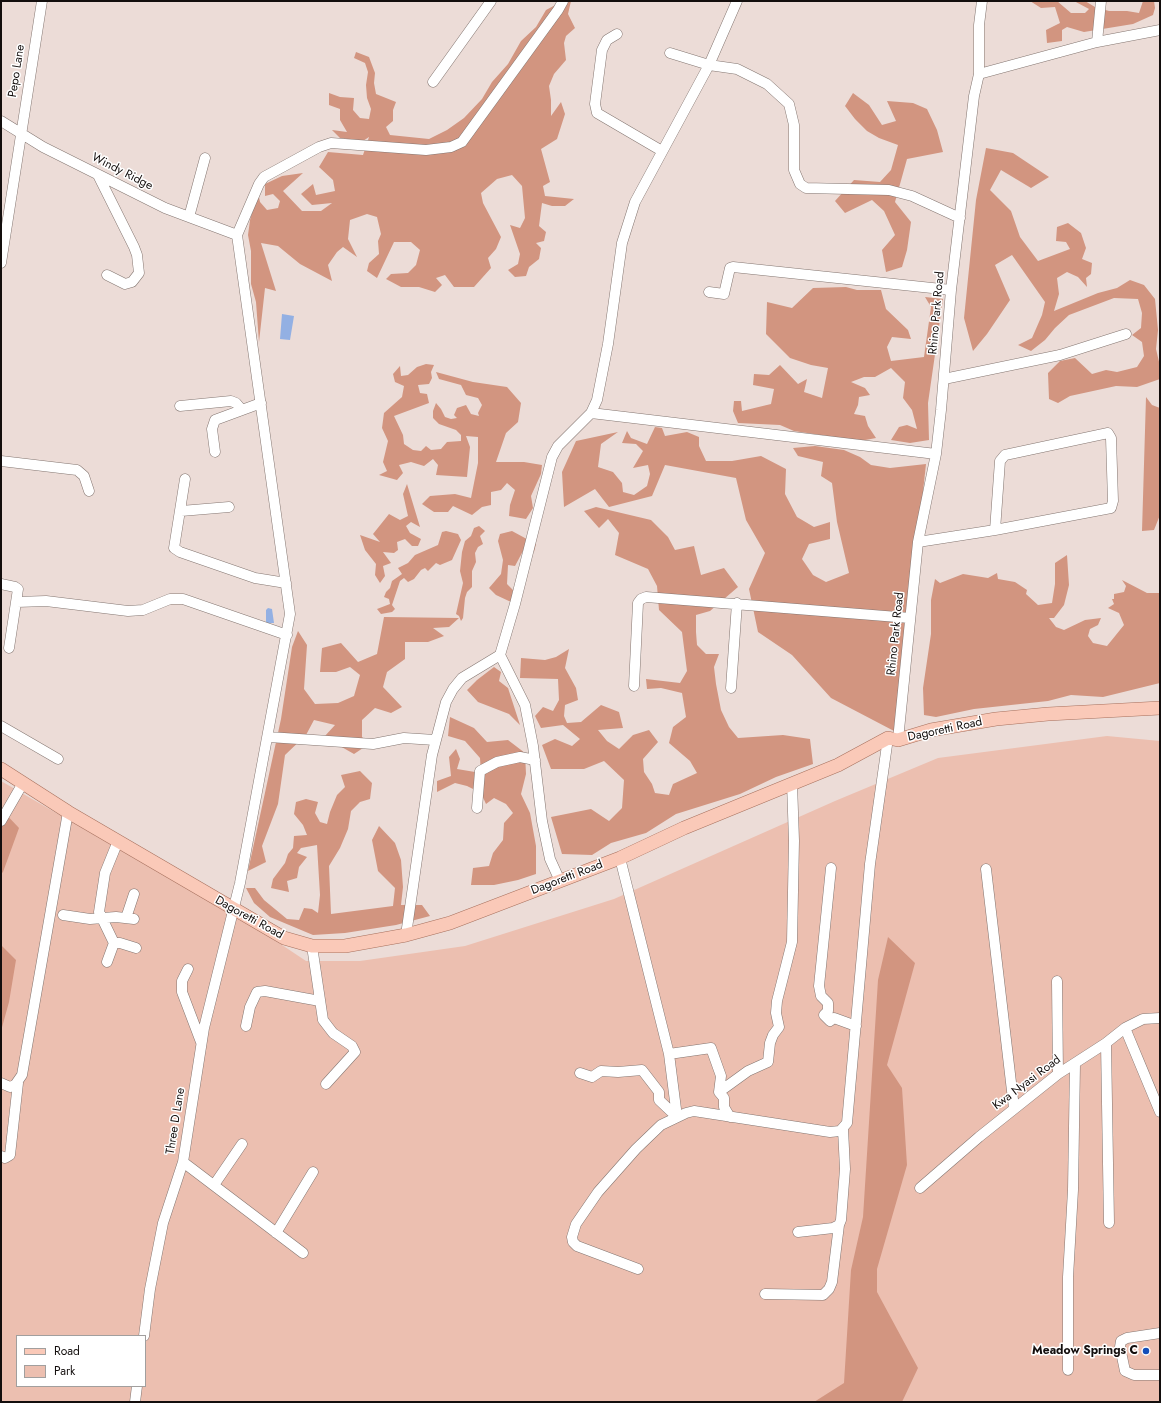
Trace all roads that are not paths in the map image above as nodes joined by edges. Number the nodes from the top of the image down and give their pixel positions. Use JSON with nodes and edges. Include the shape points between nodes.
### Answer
{"nodes":[{"id":1,"x":42,"y":1,"type":"edge"},
{"id":2,"x":491,"y":1,"type":"edge"},
{"id":3,"x":563,"y":1,"type":"edge"},
{"id":4,"x":736,"y":1,"type":"edge"},
{"id":5,"x":982,"y":1,"type":"edge"},
{"id":6,"x":1101,"y":1,"type":"edge"},
{"id":7,"x":1160,"y":30,"type":"edge"},
{"id":8,"x":617,"y":34,"type":"dead end"},
{"id":9,"x":1097,"y":42,"type":"junction"},
{"id":10,"x":670,"y":53,"type":"dead end"},
{"id":11,"x":709,"y":65,"type":"junction"},
{"id":12,"x":979,"y":74,"type":"junction"},
{"id":13,"x":433,"y":82,"type":"dead end"},
{"id":14,"x":1,"y":121,"type":"edge"},
{"id":15,"x":20,"y":132,"type":"junction"},
{"id":16,"x":662,"y":151,"type":"junction"},
{"id":17,"x":205,"y":158,"type":"dead end"},
{"id":18,"x":98,"y":175,"type":"junction"},
{"id":19,"x":189,"y":217,"type":"junction"},
{"id":20,"x":960,"y":218,"type":"junction"},
{"id":21,"x":237,"y":235,"type":"junction"},
{"id":22,"x":1,"y":263,"type":"edge"},
{"id":23,"x":107,"y":275,"type":"dead end"},
{"id":24,"x":951,"y":290,"type":"junction"},
{"id":25,"x":709,"y":292,"type":"dead end"},
{"id":26,"x":1126,"y":334,"type":"dead end"},
{"id":27,"x":944,"y":379,"type":"junction"},
{"id":28,"x":261,"y":402,"type":"junction"},
{"id":29,"x":180,"y":406,"type":"dead end"},
{"id":30,"x":242,"y":410,"type":"junction"},
{"id":31,"x":591,"y":413,"type":"junction"},
{"id":32,"x":216,"y":452,"type":"dead end"},
{"id":33,"x":936,"y":454,"type":"junction"},
{"id":34,"x":1,"y":461,"type":"edge"},
{"id":35,"x":185,"y":479,"type":"dead end"},
{"id":36,"x":89,"y":491,"type":"dead end"},
{"id":37,"x":229,"y":507,"type":"dead end"},
{"id":38,"x":181,"y":510,"type":"junction"},
{"id":39,"x":995,"y":530,"type":"junction"},
{"id":40,"x":918,"y":542,"type":"junction"},
{"id":41,"x":286,"y":583,"type":"junction"},
{"id":42,"x":1,"y":584,"type":"edge"},
{"id":43,"x":17,"y":602,"type":"junction"},
{"id":44,"x":737,"y":603,"type":"junction"},
{"id":45,"x":910,"y":618,"type":"junction"},
{"id":46,"x":287,"y":635,"type":"junction"},
{"id":47,"x":9,"y":648,"type":"dead end"},
{"id":48,"x":500,"y":655,"type":"junction"},
{"id":49,"x":634,"y":686,"type":"dead end"},
{"id":50,"x":731,"y":688,"type":"dead end"},
{"id":51,"x":1160,"y":708,"type":"edge"},
{"id":52,"x":1,"y":726,"type":"edge"},
{"id":53,"x":269,"y":737,"type":"junction"},
{"id":54,"x":893,"y":739,"type":"junction"},
{"id":55,"x":436,"y":740,"type":"junction"},
{"id":56,"x":58,"y":759,"type":"dead end"},
{"id":57,"x":535,"y":760,"type":"junction"},
{"id":58,"x":1,"y":769,"type":"edge"},
{"id":59,"x":23,"y":783,"type":"junction"},
{"id":60,"x":792,"y":784,"type":"junction"},
{"id":61,"x":477,"y":808,"type":"dead end"},
{"id":62,"x":68,"y":812,"type":"junction"},
{"id":63,"x":1,"y":821,"type":"edge"},
{"id":64,"x":118,"y":841,"type":"junction"},
{"id":65,"x":620,"y":858,"type":"junction"},
{"id":66,"x":831,"y":868,"type":"dead end"},
{"id":67,"x":986,"y":868,"type":"dead end"},
{"id":68,"x":560,"y":881,"type":"junction"},
{"id":69,"x":134,"y":894,"type":"dead end"},
{"id":70,"x":232,"y":909,"type":"junction"},
{"id":71,"x":63,"y":915,"type":"dead end"},
{"id":72,"x":101,"y":917,"type":"junction"},
{"id":73,"x":406,"y":935,"type":"junction"},
{"id":74,"x":114,"y":943,"type":"junction"},
{"id":75,"x":312,"y":946,"type":"junction"},
{"id":76,"x":136,"y":948,"type":"dead end"},
{"id":77,"x":107,"y":962,"type":"dead end"},
{"id":78,"x":188,"y":969,"type":"dead end"},
{"id":79,"x":1057,"y":980,"type":"dead end"},
{"id":80,"x":320,"y":1001,"type":"junction"},
{"id":81,"x":1160,"y":1018,"type":"edge"},
{"id":82,"x":246,"y":1026,"type":"dead end"},
{"id":83,"x":856,"y":1026,"type":"junction"},
{"id":84,"x":1125,"y":1028,"type":"junction"},
{"id":85,"x":201,"y":1042,"type":"junction"},
{"id":86,"x":1106,"y":1043,"type":"junction"},
{"id":87,"x":668,"y":1054,"type":"junction"},
{"id":88,"x":1076,"y":1064,"type":"junction"},
{"id":89,"x":580,"y":1073,"type":"dead end"},
{"id":90,"x":1058,"y":1074,"type":"junction"},
{"id":91,"x":1,"y":1083,"type":"edge"},
{"id":92,"x":18,"y":1083,"type":"junction"},
{"id":93,"x":326,"y":1084,"type":"dead end"},
{"id":94,"x":719,"y":1092,"type":"junction"},
{"id":95,"x":1014,"y":1108,"type":"junction"},
{"id":96,"x":1160,"y":1112,"type":"edge"},
{"id":97,"x":677,"y":1117,"type":"junction"},
{"id":98,"x":730,"y":1117,"type":"junction"},
{"id":99,"x":843,"y":1129,"type":"junction"},
{"id":100,"x":242,"y":1144,"type":"dead end"},
{"id":101,"x":1,"y":1156,"type":"edge"},
{"id":102,"x":183,"y":1162,"type":"junction"},
{"id":103,"x":314,"y":1172,"type":"dead end"},
{"id":104,"x":214,"y":1185,"type":"junction"},
{"id":105,"x":920,"y":1188,"type":"dead end"},
{"id":106,"x":1109,"y":1223,"type":"dead end"},
{"id":107,"x":839,"y":1225,"type":"junction"},
{"id":108,"x":798,"y":1232,"type":"dead end"},
{"id":109,"x":276,"y":1233,"type":"junction"},
{"id":110,"x":303,"y":1253,"type":"dead end"},
{"id":111,"x":638,"y":1269,"type":"dead end"},
{"id":112,"x":766,"y":1294,"type":"dead end"},
{"id":113,"x":1160,"y":1333,"type":"edge"},
{"id":114,"x":144,"y":1335,"type":"edge"},
{"id":115,"x":1068,"y":1370,"type":"dead end"},
{"id":116,"x":1160,"y":1375,"type":"edge"},
{"id":117,"x":137,"y":1387,"type":"edge"},
{"id":118,"x":135,"y":1402,"type":"edge"}],
"edges":[{"from":1,"to":15,"type":"street","name":"Pepo Lane"},
{"from":2,"to":13,"type":"street"},
{"from":3,"to":21,"type":"street","via":[[462,142],[451,147],[426,150],[331,144],[319,146],[264,177]]},
{"from":4,"to":11,"type":"street"},
{"from":5,"to":12,"type":"street","name":"Rhino Park Road","via":[[979,25]]},
{"from":6,"to":9,"type":"street"},
{"from":7,"to":9,"type":"street"},
{"from":8,"to":16,"type":"street","via":[[607,40],[602,50],[595,104],[597,113]]},
{"from":9,"to":12,"type":"street"},
{"from":10,"to":11,"type":"street"},
{"from":11,"to":16,"type":"street"},
{"from":11,"to":20,"type":"street","via":[[737,69],[767,84],[789,104],[794,125],[794,170],[800,184],[806,188],[889,190],[912,196]]},
{"from":12,"to":20,"type":"street","name":"Rhino Park Road","via":[[974,96]]},
{"from":14,"to":15,"type":"street","name":"Windy Ridge"},
{"from":15,"to":18,"type":"street","name":"Windy Ridge","via":[[43,147]]},
{"from":15,"to":22,"type":"street","name":"Pepo Lane"},
{"from":16,"to":31,"type":"street","via":[[635,202],[622,243],[598,400]]},
{"from":17,"to":19,"type":"street"},
{"from":18,"to":19,"type":"street","name":"Windy Ridge"},
{"from":18,"to":23,"type":"street","via":[[134,247],[139,273],[132,282],[125,284]]},
{"from":19,"to":21,"type":"street","name":"Windy Ridge"},
{"from":20,"to":24,"type":"street","name":"Rhino Park Road"},
{"from":21,"to":28,"type":"street","name":"Three D Lane"},
{"from":24,"to":25,"type":"street","via":[[733,267],[730,268],[724,294]]},
{"from":24,"to":27,"type":"street","name":"Rhino Park Road"},
{"from":26,"to":27,"type":"street","via":[[1060,355]]},
{"from":27,"to":33,"type":"street","name":"Rhino Park Road"},
{"from":28,"to":30,"type":"street"},
{"from":28,"to":41,"type":"street","name":"Three D Lane"},
{"from":29,"to":30,"type":"street","via":[[231,401]]},
{"from":30,"to":32,"type":"street","via":[[219,418],[213,424]]},
{"from":31,"to":33,"type":"street"},
{"from":31,"to":48,"type":"street","via":[[558,446],[552,457]]},
{"from":33,"to":40,"type":"street","name":"Rhino Park Road"},
{"from":34,"to":36,"type":"street","via":[[77,470],[84,476]]},
{"from":35,"to":38,"type":"street"},
{"from":37,"to":38,"type":"street"},
{"from":38,"to":41,"type":"street","via":[[174,548],[255,578]]},
{"from":39,"to":39,"type":"street","via":[[1000,461],[1005,455],[1108,433],[1111,438],[1111,508]]},
{"from":39,"to":40,"type":"street"},
{"from":40,"to":45,"type":"street","name":"Rhino Park Road"},
{"from":41,"to":46,"type":"street","name":"Three D Lane","via":[[290,614]]},
{"from":42,"to":43,"type":"street","via":[[18,588]]},
{"from":43,"to":46,"type":"street","via":[[46,601],[128,611],[143,610],[170,599],[183,600]]},
{"from":43,"to":47,"type":"street"},
{"from":44,"to":45,"type":"street"},
{"from":44,"to":49,"type":"street","via":[[652,596],[641,599],[638,602]]},
{"from":44,"to":50,"type":"street"},
{"from":45,"to":54,"type":"street","name":"Rhino Park Road"},
{"from":46,"to":53,"type":"street","name":"Three D Lane"},
{"from":48,"to":55,"type":"street","via":[[462,678],[453,689],[446,702]]},
{"from":48,"to":57,"type":"street","via":[[525,705]]},
{"from":51,"to":54,"type":"main road","name":"Dagoretti Road","via":[[996,719]]},
{"from":52,"to":56,"type":"street"},
{"from":53,"to":55,"type":"street","via":[[373,744],[404,738]]},
{"from":53,"to":70,"type":"street","name":"Three D Lane","via":[[240,883]]},
{"from":54,"to":60,"type":"main road","name":"Dagoretti Road"},
{"from":54,"to":83,"type":"street","name":"Rhino Park Road","via":[[870,864]]},
{"from":55,"to":73,"type":"street"},
{"from":57,"to":61,"type":"street","via":[[520,757],[496,762],[480,771]]},
{"from":57,"to":68,"type":"street","via":[[543,828],[550,859]]},
{"from":58,"to":59,"type":"main road","name":"Dagoretti Road"},
{"from":59,"to":62,"type":"main road","name":"Dagoretti Road"},
{"from":59,"to":63,"type":"street"},
{"from":60,"to":65,"type":"main road","name":"Dagoretti Road","via":[[684,828]]},
{"from":60,"to":94,"type":"street","via":[[792,942],[777,1001],[779,1027],[773,1035],[768,1062],[748,1071]]},
{"from":62,"to":64,"type":"main road","name":"Dagoretti Road"},
{"from":62,"to":92,"type":"street","via":[[22,1075]]},
{"from":64,"to":70,"type":"main road","name":"Dagoretti Road"},
{"from":64,"to":72,"type":"street","via":[[105,873],[99,912]]},
{"from":65,"to":68,"type":"main road","name":"Dagoretti Road"},
{"from":65,"to":87,"type":"street"},
{"from":66,"to":83,"type":"street","via":[[819,986],[821,996],[828,1003],[828,1011],[824,1015],[830,1021],[834,1018]]},
{"from":67,"to":95,"type":"street"},
{"from":68,"to":73,"type":"main road","name":"Dagoretti Road","via":[[450,923]]},
{"from":69,"to":72,"type":"street","via":[[130,919]]},
{"from":70,"to":75,"type":"main road","name":"Dagoretti Road","via":[[284,938]]},
{"from":70,"to":85,"type":"street","name":"Three D Lane"},
{"from":71,"to":72,"type":"street","via":[[90,919]]},
{"from":72,"to":74,"type":"street"},
{"from":73,"to":75,"type":"main road","name":"Dagoretti Road","via":[[345,946]]},
{"from":74,"to":76,"type":"street"},
{"from":74,"to":77,"type":"street"},
{"from":75,"to":80,"type":"street"},
{"from":78,"to":85,"type":"street","via":[[182,981],[182,992]]},
{"from":79,"to":90,"type":"street"},
{"from":80,"to":82,"type":"street","via":[[265,991],[257,992],[250,1007]]},
{"from":80,"to":93,"type":"street","via":[[326,1026],[352,1046],[355,1052]]},
{"from":81,"to":84,"type":"street","name":"Kwa Nyasi Road","via":[[1143,1019]]},
{"from":83,"to":99,"type":"street","name":"Rhino Park Road","via":[[847,1123]]},
{"from":84,"to":86,"type":"street","name":"Kwa Nyasi Road"},
{"from":84,"to":96,"type":"street"},
{"from":85,"to":102,"type":"street","name":"Three D Lane"},
{"from":86,"to":88,"type":"street","name":"Kwa Nyasi Road"},
{"from":86,"to":106,"type":"street"},
{"from":87,"to":94,"type":"street","via":[[711,1048],[721,1076]]},
{"from":87,"to":97,"type":"street"},
{"from":88,"to":90,"type":"street","name":"Kwa Nyasi Road"},
{"from":88,"to":115,"type":"street","via":[[1068,1278]]},
{"from":89,"to":97,"type":"street","via":[[592,1077],[601,1071],[642,1070],[659,1092],[658,1100]]},
{"from":90,"to":95,"type":"street","name":"Kwa Nyasi Road"},
{"from":91,"to":92,"type":"street","via":[[10,1087]]},
{"from":92,"to":101,"type":"street","via":[[10,1154],[5,1158]]},
{"from":94,"to":98,"type":"street","via":[[724,1098],[724,1107]]},
{"from":95,"to":105,"type":"street","name":"Kwa Nyasi Road"},
{"from":97,"to":98,"type":"street","via":[[694,1111]]},
{"from":97,"to":111,"type":"street","via":[[661,1125],[616,1170],[576,1224],[572,1237],[577,1246]]},
{"from":98,"to":99,"type":"street","via":[[830,1132]]},
{"from":99,"to":107,"type":"street","name":"Rhino Park Road","via":[[845,1169]]},
{"from":100,"to":104,"type":"street"},
{"from":102,"to":104,"type":"street"},
{"from":102,"to":114,"type":"street","name":"Three D Lane","via":[[163,1223]]},
{"from":103,"to":109,"type":"street"},
{"from":104,"to":109,"type":"street"},
{"from":107,"to":108,"type":"street"},
{"from":107,"to":112,"type":"street","name":"Rhino Park Road","via":[[829,1289],[823,1294]]},
{"from":109,"to":110,"type":"street"},
{"from":113,"to":116,"type":"street","via":[[1127,1338],[1121,1341],[1120,1347],[1125,1371],[1134,1375]]},
{"from":117,"to":118,"type":"street"}]}
